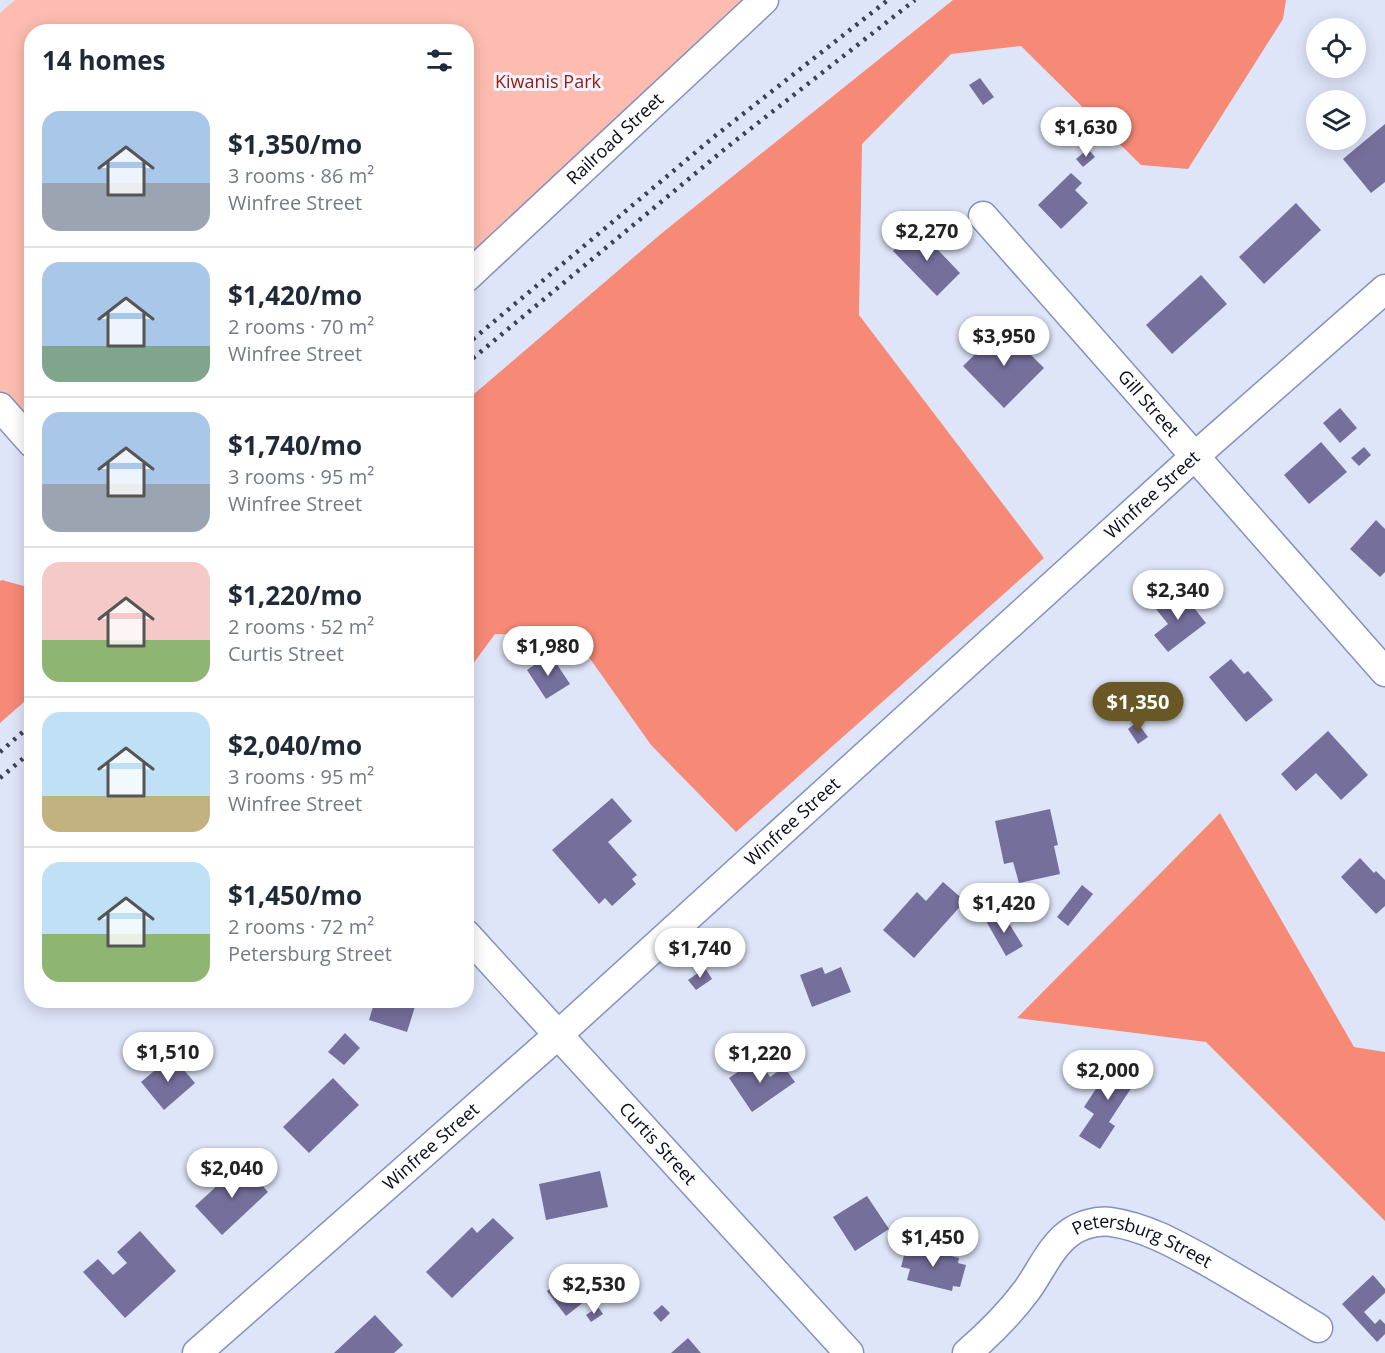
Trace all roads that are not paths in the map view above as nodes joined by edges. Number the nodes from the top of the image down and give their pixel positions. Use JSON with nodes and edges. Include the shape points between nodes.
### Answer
{"nodes":[{"id":1,"x":764,"y":0,"type":"edge"},
{"id":2,"x":983,"y":216,"type":"dead end"},
{"id":3,"x":474,"y":271,"type":"edge"},
{"id":4,"x":1385,"y":289,"type":"edge"},
{"id":5,"x":0,"y":407,"type":"edge"},
{"id":6,"x":24,"y":434,"type":"edge"},
{"id":7,"x":1194,"y":457,"type":"junction"},
{"id":8,"x":1385,"y":672,"type":"edge"},
{"id":9,"x":474,"y":943,"type":"edge"},
{"id":10,"x":559,"y":1034,"type":"junction"},
{"id":11,"x":1318,"y":1328,"type":"dead end"},
{"id":12,"x":197,"y":1353,"type":"edge"},
{"id":13,"x":849,"y":1353,"type":"edge"},
{"id":14,"x":967,"y":1353,"type":"edge"}],
"edges":[{"from":1,"to":3,"type":"street","name":"Railroad Street"},
{"from":2,"to":7,"type":"street","name":"Gill Street"},
{"from":4,"to":7,"type":"street","name":"Winfree Street"},
{"from":5,"to":6,"type":"street"},
{"from":7,"to":8,"type":"street","name":"Gill Street"},
{"from":7,"to":10,"type":"street","name":"Winfree Street"},
{"from":9,"to":10,"type":"street","name":"Curtis Street"},
{"from":10,"to":12,"type":"street","name":"Winfree Street"},
{"from":10,"to":13,"type":"street","name":"Curtis Street"},
{"from":11,"to":14,"type":"street","name":"Petersburg Street","via":[[1169,1241],[1108,1221],[1085,1225],[1068,1234],[1026,1291]]}]}
